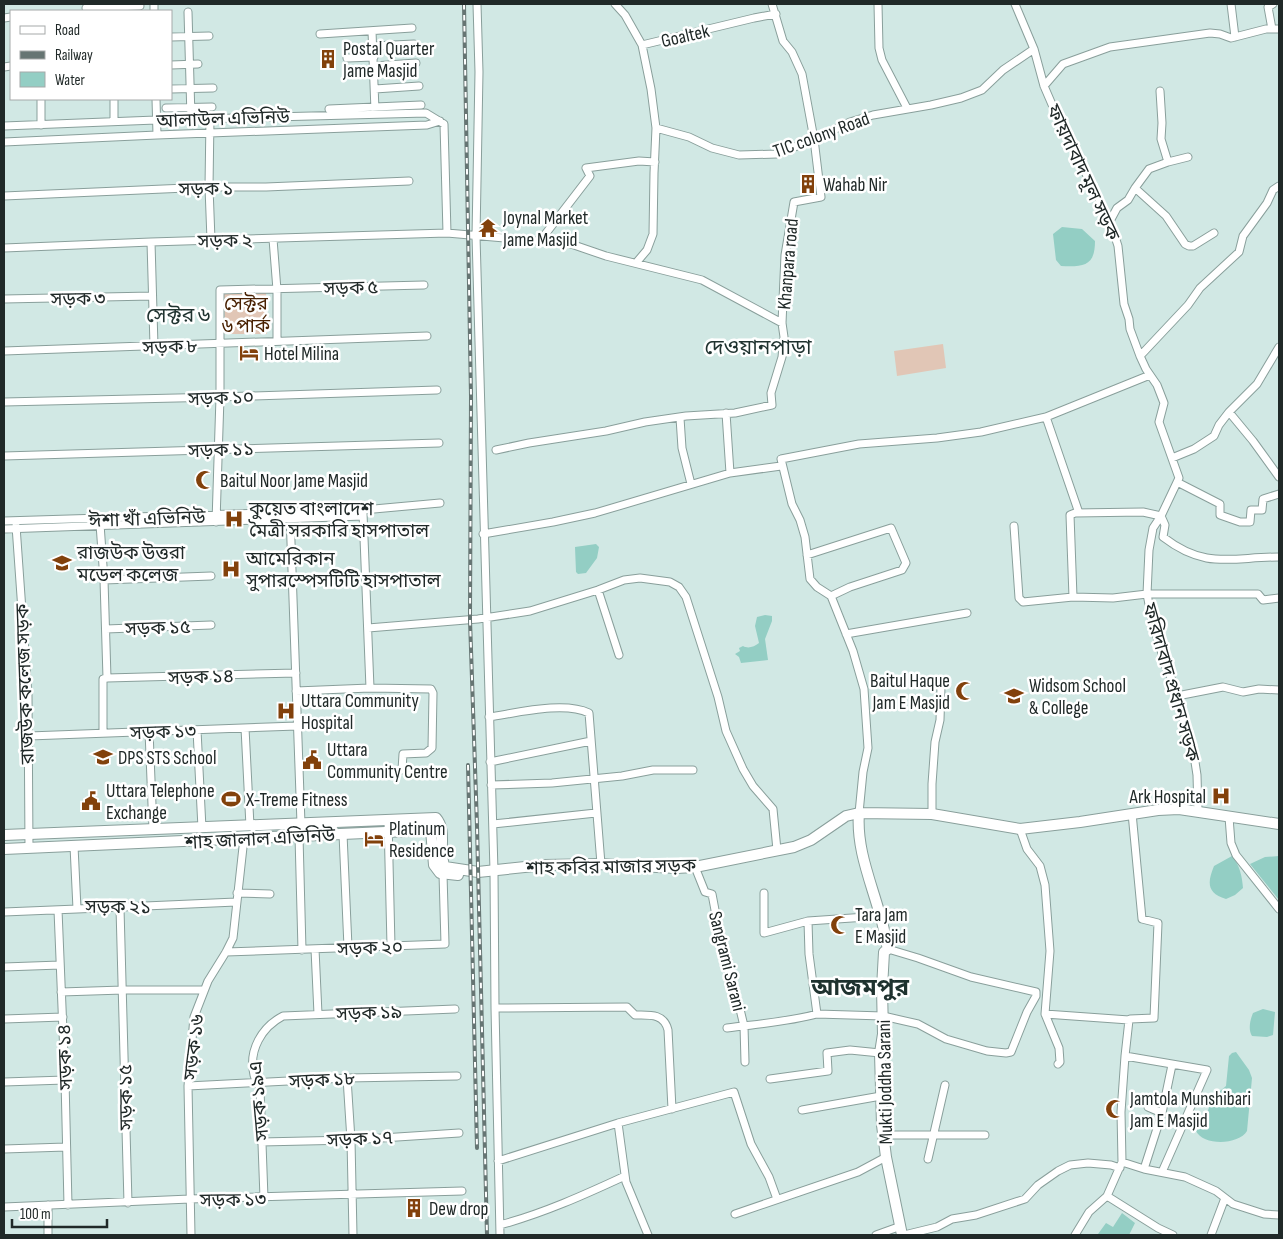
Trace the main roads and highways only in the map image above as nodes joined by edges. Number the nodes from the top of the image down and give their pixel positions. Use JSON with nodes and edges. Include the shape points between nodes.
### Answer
{"nodes":[{"id":1,"x":859,"y":813,"type":"junction"},
{"id":2,"x":1279,"y":824,"type":"edge"},
{"id":3,"x":4,"y":835,"type":"edge"},
{"id":4,"x":4,"y":849,"type":"edge"},
{"id":5,"x":474,"y":871,"type":"junction"},
{"id":6,"x":903,"y":1232,"type":"edge"}],
"edges":[{"from":1,"to":2,"type":"main road","name":"শাহ কবির মাজার সড়ক","via":[[932,814],[1020,829],[1198,806],[1215,816]]},
{"from":1,"to":5,"type":"main road","name":"শাহ কবির মাজার সড়ক","via":[[846,816],[812,840],[794,847],[695,867],[544,865]]},
{"from":1,"to":6,"type":"main road","name":"Mukti Joddha Sarani","via":[[862,850],[888,949],[884,952],[880,1053],[883,1135]]},
{"from":3,"to":5,"type":"main road","name":"শাহ জালাল এভিনিউ","via":[[436,818],[441,825],[445,867]]},
{"from":4,"to":5,"type":"main road","name":"শাহ জালাল এভিনিউ","via":[[432,830],[434,865],[438,871],[470,876]]}]}
